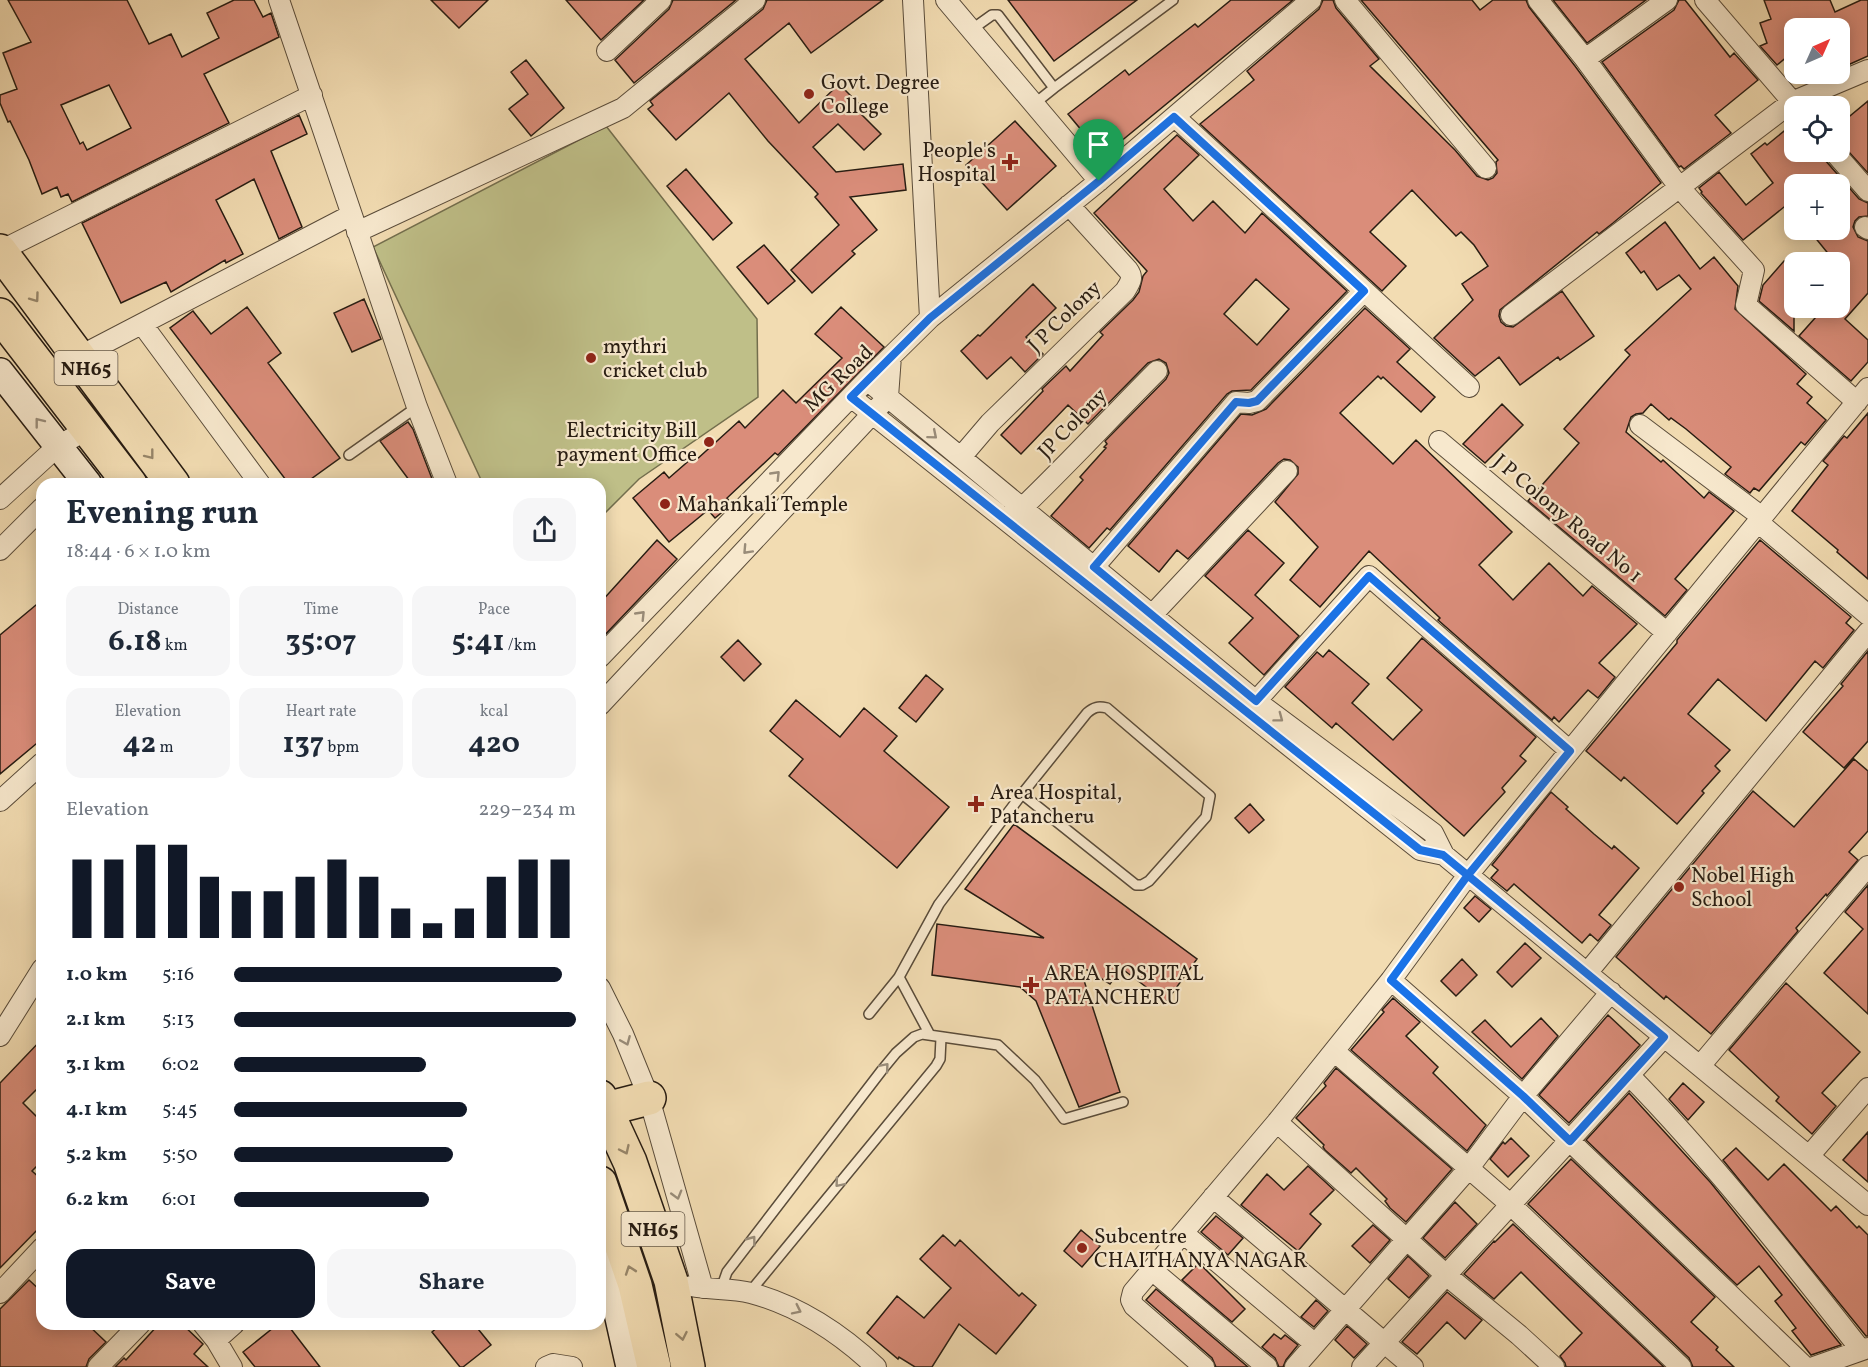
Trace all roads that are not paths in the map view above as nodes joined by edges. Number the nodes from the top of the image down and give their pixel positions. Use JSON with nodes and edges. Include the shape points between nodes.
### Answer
{"nodes":[{"id":1,"x":279,"y":0,"type":"edge"},
{"id":2,"x":661,"y":0,"type":"edge"},
{"id":3,"x":755,"y":0,"type":"edge"},
{"id":4,"x":913,"y":0,"type":"edge"},
{"id":5,"x":946,"y":0,"type":"edge"},
{"id":6,"x":1173,"y":0,"type":"edge"},
{"id":7,"x":1345,"y":0,"type":"edge"},
{"id":8,"x":1538,"y":0,"type":"edge"},
{"id":9,"x":1667,"y":0,"type":"edge"},
{"id":10,"x":1705,"y":0,"type":"edge"},
{"id":11,"x":1309,"y":1,"type":"edge"},
{"id":12,"x":971,"y":30,"type":"junction"},
{"id":13,"x":607,"y":51,"type":"dead end"},
{"id":14,"x":1585,"y":59,"type":"junction"},
{"id":15,"x":1868,"y":70,"type":"edge"},
{"id":16,"x":1054,"y":88,"type":"junction"},
{"id":17,"x":312,"y":95,"type":"junction"},
{"id":18,"x":1787,"y":96,"type":"edge"},
{"id":19,"x":1811,"y":96,"type":"edge"},
{"id":20,"x":1034,"y":104,"type":"junction"},
{"id":21,"x":1784,"y":111,"type":"edge"},
{"id":22,"x":1174,"y":117,"type":"junction"},
{"id":23,"x":1843,"y":162,"type":"edge"},
{"id":24,"x":1486,"y":168,"type":"dead end"},
{"id":25,"x":1099,"y":181,"type":"junction"},
{"id":26,"x":1679,"y":187,"type":"junction"},
{"id":27,"x":1868,"y":191,"type":"edge"},
{"id":28,"x":1069,"y":205,"type":"junction"},
{"id":29,"x":354,"y":224,"type":"junction"},
{"id":30,"x":0,"y":251,"type":"edge"},
{"id":31,"x":1364,"y":291,"type":"junction"},
{"id":32,"x":0,"y":315,"type":"edge"},
{"id":33,"x":1511,"y":315,"type":"dead end"},
{"id":34,"x":930,"y":318,"type":"junction"},
{"id":35,"x":142,"y":324,"type":"junction"},
{"id":36,"x":891,"y":356,"type":"junction"},
{"id":37,"x":78,"y":357,"type":"junction"},
{"id":38,"x":1157,"y":371,"type":"dead end"},
{"id":39,"x":0,"y":372,"type":"edge"},
{"id":40,"x":867,"y":380,"type":"junction"},
{"id":41,"x":1469,"y":387,"type":"dead end"},
{"id":42,"x":1862,"y":395,"type":"edge"},
{"id":43,"x":851,"y":397,"type":"junction"},
{"id":44,"x":888,"y":397,"type":"junction"},
{"id":45,"x":417,"y":407,"type":"junction"},
{"id":46,"x":872,"y":414,"type":"junction"},
{"id":47,"x":1640,"y":425,"type":"dead end"},
{"id":48,"x":88,"y":429,"type":"junction"},
{"id":49,"x":1439,"y":441,"type":"dead end"},
{"id":50,"x":58,"y":446,"type":"junction"},
{"id":51,"x":349,"y":455,"type":"dead end"},
{"id":52,"x":961,"y":457,"type":"junction"},
{"id":53,"x":1287,"y":471,"type":"dead end"},
{"id":54,"x":76,"y":478,"type":"edge"},
{"id":55,"x":125,"y":478,"type":"edge"},
{"id":56,"x":169,"y":478,"type":"edge"},
{"id":57,"x":256,"y":478,"type":"edge"},
{"id":58,"x":445,"y":478,"type":"edge"},
{"id":59,"x":0,"y":499,"type":"edge"},
{"id":60,"x":1022,"y":508,"type":"junction"},
{"id":61,"x":36,"y":514,"type":"edge"},
{"id":62,"x":1760,"y":519,"type":"junction"},
{"id":63,"x":0,"y":550,"type":"edge"},
{"id":64,"x":1094,"y":567,"type":"junction"},
{"id":65,"x":1152,"y":615,"type":"junction"},
{"id":66,"x":1868,"y":615,"type":"edge"},
{"id":67,"x":1868,"y":632,"type":"edge"},
{"id":68,"x":1667,"y":633,"type":"junction"},
{"id":69,"x":606,"y":651,"type":"edge"},
{"id":70,"x":606,"y":699,"type":"edge"},
{"id":71,"x":1256,"y":701,"type":"junction"},
{"id":72,"x":1570,"y":751,"type":"junction"},
{"id":73,"x":36,"y":768,"type":"edge"},
{"id":74,"x":1022,"y":794,"type":"junction"},
{"id":75,"x":0,"y":801,"type":"edge"},
{"id":76,"x":1433,"y":833,"type":"junction"},
{"id":77,"x":1420,"y":850,"type":"junction"},
{"id":78,"x":1443,"y":855,"type":"junction"},
{"id":79,"x":1868,"y":866,"type":"edge"},
{"id":80,"x":1468,"y":875,"type":"junction"},
{"id":81,"x":1587,"y":973,"type":"junction"},
{"id":82,"x":899,"y":977,"type":"junction"},
{"id":83,"x":36,"y":979,"type":"edge"},
{"id":84,"x":1391,"y":980,"type":"junction"},
{"id":85,"x":1611,"y":992,"type":"junction"},
{"id":86,"x":606,"y":1000,"type":"edge"},
{"id":87,"x":869,"y":1014,"type":"dead end"},
{"id":88,"x":930,"y":1035,"type":"junction"},
{"id":89,"x":0,"y":1036,"type":"edge"},
{"id":90,"x":1664,"y":1037,"type":"junction"},
{"id":91,"x":941,"y":1038,"type":"junction"},
{"id":92,"x":1334,"y":1051,"type":"junction"},
{"id":93,"x":1700,"y":1066,"type":"junction"},
{"id":94,"x":1629,"y":1075,"type":"junction"},
{"id":95,"x":1868,"y":1088,"type":"edge"},
{"id":96,"x":1523,"y":1096,"type":"junction"},
{"id":97,"x":650,"y":1098,"type":"junction"},
{"id":98,"x":1123,"y":1102,"type":"dead end"},
{"id":99,"x":606,"y":1103,"type":"edge"},
{"id":100,"x":606,"y":1110,"type":"edge"},
{"id":101,"x":1277,"y":1122,"type":"junction"},
{"id":102,"x":1570,"y":1141,"type":"junction"},
{"id":103,"x":1809,"y":1156,"type":"junction"},
{"id":104,"x":1469,"y":1168,"type":"junction"},
{"id":105,"x":1213,"y":1197,"type":"junction"},
{"id":106,"x":606,"y":1200,"type":"edge"},
{"id":107,"x":1511,"y":1205,"type":"junction"},
{"id":108,"x":1868,"y":1205,"type":"edge"},
{"id":109,"x":1183,"y":1233,"type":"junction"},
{"id":110,"x":1406,"y":1240,"type":"junction"},
{"id":111,"x":36,"y":1254,"type":"edge"},
{"id":112,"x":606,"y":1268,"type":"edge"},
{"id":113,"x":1152,"y":1270,"type":"junction"},
{"id":114,"x":1446,"y":1275,"type":"junction"},
{"id":115,"x":671,"y":1281,"type":"junction"},
{"id":116,"x":712,"y":1288,"type":"junction"},
{"id":117,"x":0,"y":1293,"type":"edge"},
{"id":118,"x":749,"y":1293,"type":"junction"},
{"id":119,"x":1345,"y":1310,"type":"junction"},
{"id":120,"x":134,"y":1330,"type":"edge"},
{"id":121,"x":210,"y":1332,"type":"edge"},
{"id":122,"x":1384,"y":1343,"type":"junction"},
{"id":123,"x":1315,"y":1344,"type":"junction"},
{"id":124,"x":1865,"y":1349,"type":"edge"},
{"id":125,"x":98,"y":1367,"type":"edge"},
{"id":126,"x":232,"y":1367,"type":"edge"},
{"id":127,"x":546,"y":1367,"type":"edge"},
{"id":128,"x":572,"y":1367,"type":"edge"},
{"id":129,"x":630,"y":1367,"type":"edge"},
{"id":130,"x":654,"y":1367,"type":"edge"},
{"id":131,"x":688,"y":1367,"type":"edge"},
{"id":132,"x":876,"y":1367,"type":"edge"},
{"id":133,"x":1204,"y":1367,"type":"edge"},
{"id":134,"x":1267,"y":1367,"type":"edge"},
{"id":135,"x":1295,"y":1367,"type":"edge"},
{"id":136,"x":1362,"y":1367,"type":"edge"},
{"id":137,"x":1413,"y":1367,"type":"edge"},
{"id":138,"x":1554,"y":1367,"type":"edge"},
{"id":139,"x":1681,"y":1367,"type":"edge"},
{"id":140,"x":1805,"y":1367,"type":"edge"},
{"id":141,"x":1814,"y":1367,"type":"edge"}],
"edges":[{"from":1,"to":17,"type":"street"},
{"from":2,"to":13,"type":"street"},
{"from":3,"to":29,"type":"street","via":[[623,108]]},
{"from":4,"to":34,"type":"street"},
{"from":5,"to":12,"type":"street"},
{"from":6,"to":16,"type":"lane"},
{"from":7,"to":24,"type":"street"},
{"from":8,"to":14,"type":"street"},
{"from":9,"to":14,"type":"street"},
{"from":10,"to":18,"type":"street"},
{"from":11,"to":22,"type":"street"},
{"from":12,"to":16,"type":"lane","via":[[998,15]]},
{"from":12,"to":20,"type":"street"},
{"from":14,"to":26,"type":"street"},
{"from":15,"to":19,"type":"street"},
{"from":16,"to":20,"type":"lane"},
{"from":17,"to":29,"type":"street"},
{"from":17,"to":30,"type":"street"},
{"from":20,"to":25,"type":"street"},
{"from":21,"to":26,"type":"street"},
{"from":22,"to":25,"type":"street"},
{"from":22,"to":31,"type":"street"},
{"from":23,"to":27,"type":"street"},
{"from":25,"to":28,"type":"street"},
{"from":26,"to":33,"type":"street"},
{"from":26,"to":42,"type":"street","via":[[1754,270],[1746,305]]},
{"from":28,"to":34,"type":"street"},
{"from":28,"to":52,"type":"street","name":"J P Colony","via":[[1128,270],[1131,281]]},
{"from":29,"to":35,"type":"street"},
{"from":29,"to":45,"type":"street"},
{"from":30,"to":37,"type":"highway","number":"NH65","one_way":true},
{"from":31,"to":41,"type":"street"},
{"from":31,"to":64,"type":"street","via":[[1257,401],[1236,402]]},
{"from":32,"to":48,"type":"highway","number":"NH65"},
{"from":34,"to":36,"type":"street"},
{"from":35,"to":37,"type":"street"},
{"from":35,"to":57,"type":"street"},
{"from":36,"to":40,"type":"street","name":"MG Road"},
{"from":36,"to":44,"type":"street","name":"MG Road"},
{"from":37,"to":56,"type":"highway","number":"NH65","one_way":true},
{"from":38,"to":60,"type":"street","name":"JP Colony"},
{"from":50,"to":39,"type":"street","one_way":true},
{"from":40,"to":43,"type":"street","name":"MG Road"},
{"from":40,"to":44,"type":"street"},
{"from":42,"to":62,"type":"street"},
{"from":43,"to":46,"type":"street"},
{"from":69,"to":43,"type":"street","name":"MG Road","one_way":true},
{"from":44,"to":46,"type":"street"},
{"from":44,"to":52,"type":"street","one_way":true},
{"from":45,"to":51,"type":"lane"},
{"from":45,"to":58,"type":"street"},
{"from":46,"to":70,"type":"street","one_way":true},
{"from":46,"to":77,"type":"street"},
{"from":47,"to":62,"type":"street"},
{"from":48,"to":50,"type":"street"},
{"from":48,"to":55,"type":"highway","number":"NH65"},
{"from":49,"to":68,"type":"street","name":"J P Colony Road No 1"},
{"from":50,"to":54,"type":"street"},
{"from":50,"to":59,"type":"street"},
{"from":52,"to":60,"type":"street"},
{"from":53,"to":65,"type":"street"},
{"from":60,"to":64,"type":"street"},
{"from":61,"to":63,"type":"street"},
{"from":62,"to":66,"type":"street"},
{"from":62,"to":68,"type":"street"},
{"from":64,"to":65,"type":"street"},
{"from":65,"to":71,"type":"street"},
{"from":67,"to":81,"type":"street"},
{"from":68,"to":72,"type":"street"},
{"from":71,"to":72,"type":"street","via":[[1369,576]]},
{"from":71,"to":76,"type":"street","one_way":true},
{"from":72,"to":80,"type":"street"},
{"from":73,"to":75,"type":"street"},
{"from":74,"to":74,"type":"lane","via":[[1087,713],[1100,706],[1210,796],[1206,817],[1149,881],[1136,885]]},
{"from":74,"to":82,"type":"lane","via":[[939,904]]},
{"from":76,"to":77,"type":"street"},
{"from":76,"to":78,"type":"street"},
{"from":77,"to":78,"type":"street"},
{"from":78,"to":80,"type":"street"},
{"from":79,"to":93,"type":"street"},
{"from":80,"to":81,"type":"street"},
{"from":80,"to":84,"type":"street"},
{"from":81,"to":85,"type":"street"},
{"from":82,"to":87,"type":"lane"},
{"from":82,"to":88,"type":"lane"},
{"from":83,"to":89,"type":"street"},
{"from":84,"to":92,"type":"street"},
{"from":84,"to":96,"type":"street"},
{"from":85,"to":90,"type":"street"},
{"from":85,"to":96,"type":"street"},
{"from":86,"to":97,"type":"street","one_way":true},
{"from":88,"to":91,"type":"lane"},
{"from":116,"to":88,"type":"lane","one_way":true,"via":[[896,1053],[914,1037]]},
{"from":90,"to":93,"type":"street"},
{"from":90,"to":94,"type":"street"},
{"from":91,"to":98,"type":"lane","via":[[998,1046],[1035,1080],[1064,1119]]},
{"from":91,"to":118,"type":"lane","one_way":true,"via":[[936,1066]]},
{"from":92,"to":101,"type":"street"},
{"from":92,"to":104,"type":"street"},
{"from":93,"to":103,"type":"street"},
{"from":94,"to":102,"type":"street"},
{"from":94,"to":124,"type":"street","via":[[1668,1114]]},
{"from":95,"to":103,"type":"street"},
{"from":96,"to":102,"type":"street"},
{"from":96,"to":104,"type":"street"},
{"from":97,"to":99,"type":"highway"},
{"from":97,"to":116,"type":"street","one_way":true},
{"from":100,"to":115,"type":"highway","number":"NH65","one_way":true,"via":[[630,1162]]},
{"from":101,"to":105,"type":"street"},
{"from":101,"to":110,"type":"street"},
{"from":102,"to":107,"type":"street"},
{"from":102,"to":140,"type":"street"},
{"from":103,"to":108,"type":"street"},
{"from":104,"to":107,"type":"street"},
{"from":104,"to":110,"type":"street"},
{"from":105,"to":109,"type":"street"},
{"from":105,"to":119,"type":"street"},
{"from":130,"to":106,"type":"highway","number":"NH65","one_way":true,"via":[[635,1285]]},
{"from":107,"to":114,"type":"street"},
{"from":107,"to":139,"type":"street"},
{"from":109,"to":113,"type":"street"},
{"from":109,"to":123,"type":"street"},
{"from":110,"to":114,"type":"street"},
{"from":110,"to":119,"type":"street"},
{"from":111,"to":117,"type":"street"},
{"from":112,"to":129,"type":"street"},
{"from":113,"to":133,"type":"street","via":[[1132,1292],[1134,1306]]},
{"from":113,"to":134,"type":"street"},
{"from":114,"to":122,"type":"street"},
{"from":114,"to":138,"type":"street"},
{"from":115,"to":116,"type":"street"},
{"from":115,"to":131,"type":"highway","number":"NH65","one_way":true},
{"from":116,"to":118,"type":"street"},
{"from":118,"to":132,"type":"street","one_way":true,"via":[[797,1309],[852,1344]]},
{"from":119,"to":122,"type":"street"},
{"from":119,"to":123,"type":"street"},
{"from":120,"to":125,"type":"street"},
{"from":121,"to":126,"type":"street"},
{"from":122,"to":136,"type":"street"},
{"from":122,"to":137,"type":"street"},
{"from":123,"to":135,"type":"street"},
{"from":124,"to":141,"type":"street"},
{"from":127,"to":128,"type":"street"}]}
